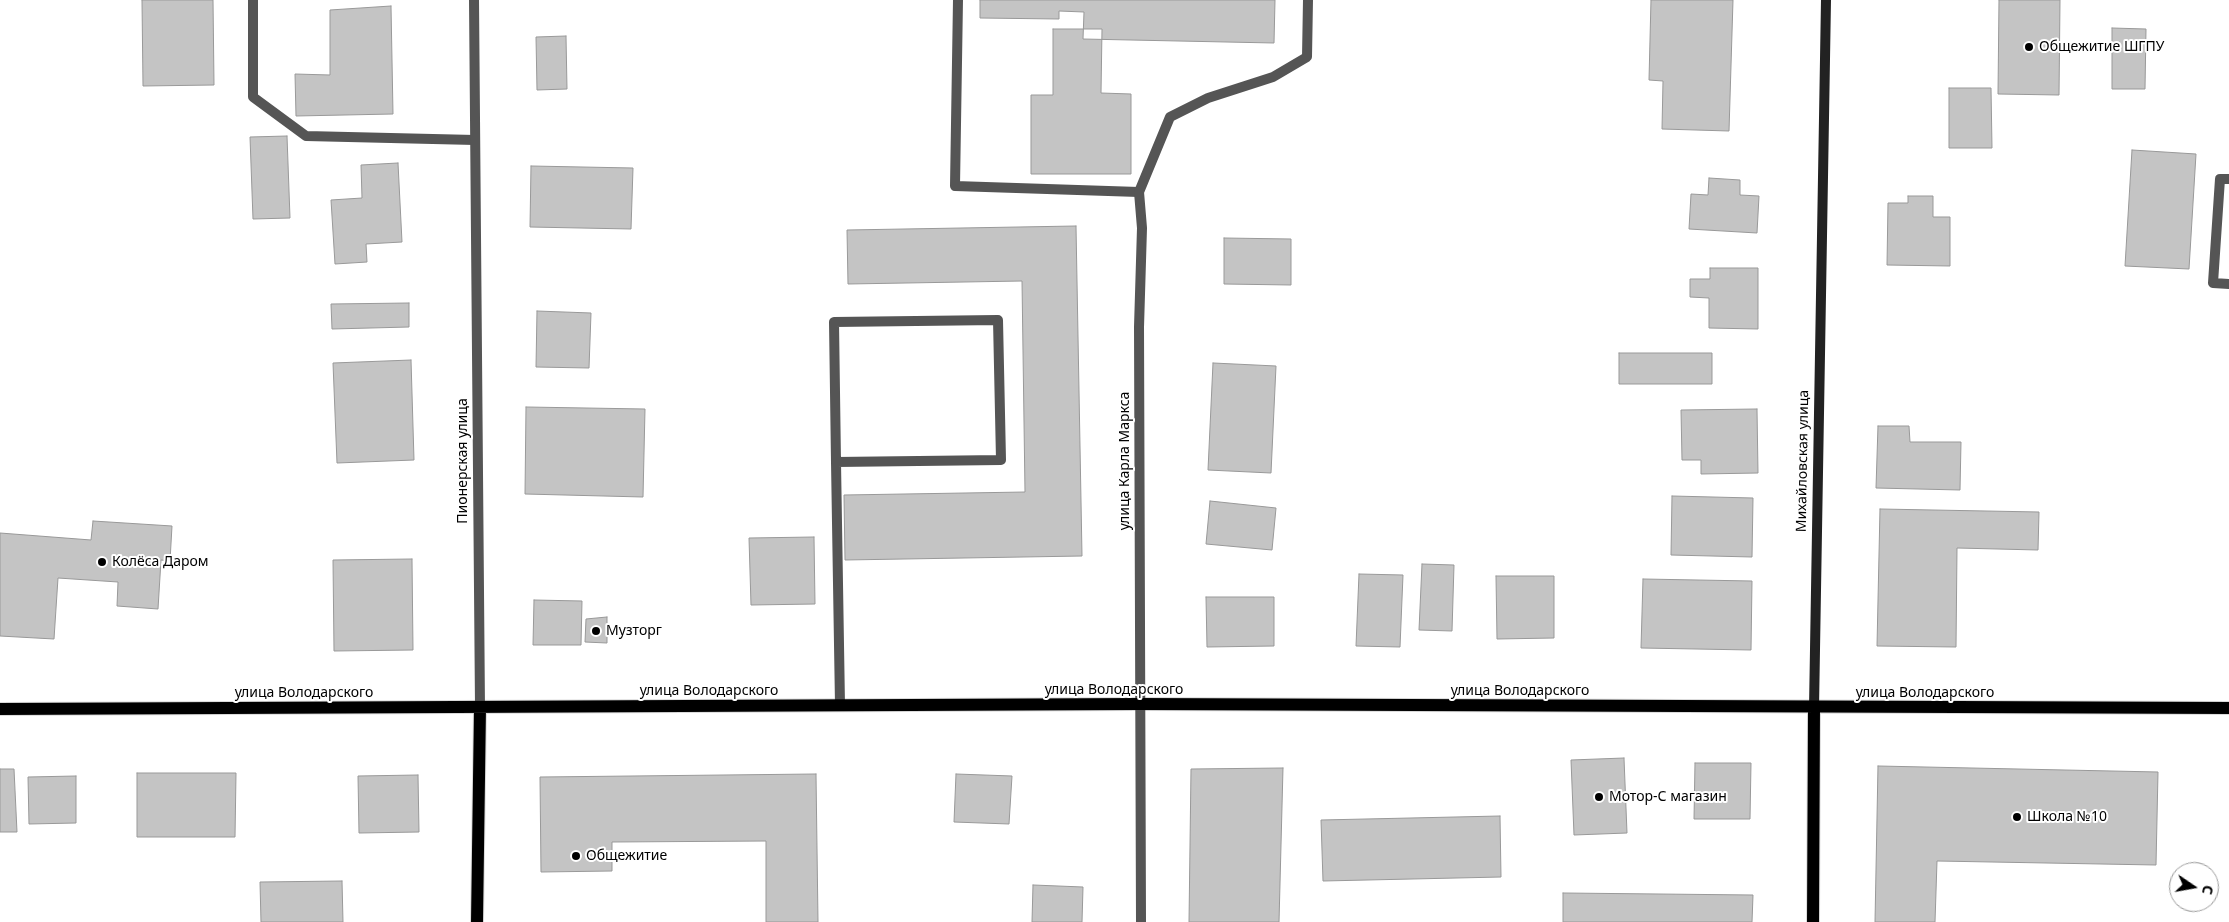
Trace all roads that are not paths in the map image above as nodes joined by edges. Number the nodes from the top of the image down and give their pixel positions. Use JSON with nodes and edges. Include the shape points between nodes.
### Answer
{"nodes":[{"id":1,"x":253,"y":0,"type":"edge"},
{"id":2,"x":474,"y":0,"type":"edge"},
{"id":3,"x":958,"y":0,"type":"edge"},
{"id":4,"x":1308,"y":0,"type":"edge"},
{"id":5,"x":1826,"y":0,"type":"edge"},
{"id":6,"x":475,"y":140,"type":"junction"},
{"id":7,"x":2229,"y":179,"type":"edge"},
{"id":8,"x":1139,"y":192,"type":"junction"},
{"id":9,"x":2229,"y":284,"type":"edge"},
{"id":10,"x":836,"y":462,"type":"junction"},
{"id":11,"x":1139,"y":704,"type":"junction"},
{"id":12,"x":840,"y":705,"type":"junction"},
{"id":13,"x":480,"y":707,"type":"junction"},
{"id":14,"x":1814,"y":708,"type":"junction"},
{"id":15,"x":2229,"y":708,"type":"edge"},
{"id":16,"x":0,"y":709,"type":"edge"},
{"id":17,"x":478,"y":922,"type":"edge"},
{"id":18,"x":1141,"y":922,"type":"edge"},
{"id":19,"x":1813,"y":922,"type":"edge"}],
"edges":[{"from":1,"to":6,"type":"street","via":[[253,97],[306,136]]},
{"from":2,"to":6,"type":"street","name":"Пионерская улица"},
{"from":3,"to":8,"type":"street","via":[[955,186]]},
{"from":4,"to":8,"type":"street","name":"улица Карла Маркса","via":[[1308,57],[1273,77],[1208,98],[1170,117]]},
{"from":5,"to":14,"type":"main road","name":"Михайловская улица"},
{"from":6,"to":13,"type":"street","name":"Пионерская улица"},
{"from":7,"to":9,"type":"street","via":[[2220,179],[2213,283]]},
{"from":8,"to":11,"type":"street","name":"улица Карла Маркса","via":[[1142,228]]},
{"from":10,"to":10,"type":"street","via":[[834,322],[998,320],[1001,460]]},
{"from":10,"to":12,"type":"street"},
{"from":11,"to":12,"type":"main road","name":"улица Володарского"},
{"from":11,"to":14,"type":"main road","name":"улица Володарского"},
{"from":11,"to":18,"type":"street","name":"улица Карла Маркса"},
{"from":12,"to":13,"type":"main road","name":"улица Володарского"},
{"from":13,"to":16,"type":"main road","name":"улица Володарского"},
{"from":13,"to":17,"type":"main road","name":"Пионерская улица"},
{"from":14,"to":15,"type":"main road","name":"улица Володарского"},
{"from":14,"to":19,"type":"main road","name":"Михайловская улица"}]}
